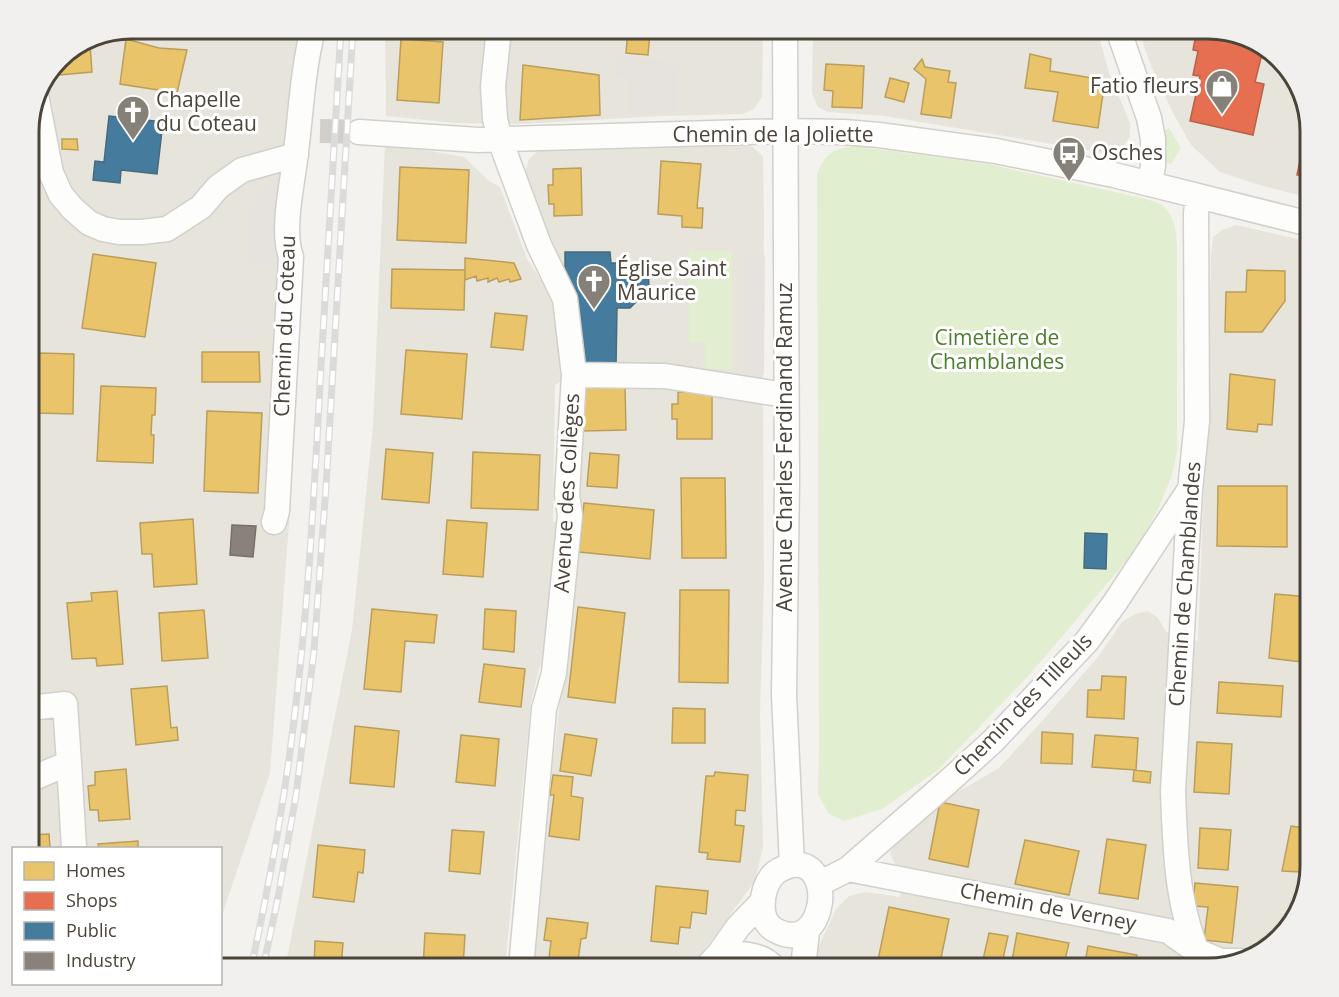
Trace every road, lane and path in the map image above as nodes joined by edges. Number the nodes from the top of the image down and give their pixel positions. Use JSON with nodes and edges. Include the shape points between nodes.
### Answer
{"nodes":[{"id":1,"x":311,"y":39,"type":"edge"},
{"id":2,"x":499,"y":39,"type":"edge"},
{"id":3,"x":785,"y":39,"type":"edge"},
{"id":4,"x":1122,"y":39,"type":"edge"},
{"id":5,"x":40,"y":118,"type":"edge"},
{"id":6,"x":784,"y":131,"type":"junction"},
{"id":7,"x":359,"y":132,"type":"tunnel mouth"},
{"id":8,"x":500,"y":140,"type":"junction"},
{"id":9,"x":296,"y":155,"type":"junction"},
{"id":10,"x":1150,"y":183,"type":"junction"},
{"id":11,"x":1198,"y":196,"type":"junction"},
{"id":12,"x":1300,"y":221,"type":"edge"},
{"id":13,"x":574,"y":375,"type":"junction"},
{"id":14,"x":785,"y":394,"type":"junction"},
{"id":15,"x":1190,"y":490,"type":"junction"},
{"id":16,"x":274,"y":522,"type":"dead end"},
{"id":17,"x":39,"y":707,"type":"edge"},
{"id":18,"x":69,"y":763,"type":"junction"},
{"id":19,"x":39,"y":776,"type":"edge"},
{"id":20,"x":74,"y":847,"type":"edge"},
{"id":21,"x":792,"y":864,"type":"junction"},
{"id":22,"x":848,"y":869,"type":"junction"},
{"id":23,"x":819,"y":885,"type":"junction"},
{"id":24,"x":763,"y":901,"type":"junction"},
{"id":25,"x":775,"y":930,"type":"junction"},
{"id":26,"x":807,"y":931,"type":"junction"},
{"id":27,"x":522,"y":958,"type":"edge"},
{"id":28,"x":715,"y":958,"type":"edge"},
{"id":29,"x":719,"y":958,"type":"edge"},
{"id":30,"x":724,"y":958,"type":"edge"},
{"id":31,"x":757,"y":958,"type":"edge"},
{"id":32,"x":776,"y":958,"type":"edge"},
{"id":33,"x":804,"y":958,"type":"edge"},
{"id":34,"x":1198,"y":958,"type":"edge"},
{"id":35,"x":1199,"y":958,"type":"edge"}],
"edges":[{"from":1,"to":9,"type":"street","name":"Chemin du Coteau","via":[[307,56],[309,130]]},
{"from":2,"to":8,"type":"street","name":"Avenue des Collèges","via":[[493,86]]},
{"from":3,"to":6,"type":"street","name":"Avenue Charles Ferdinand Ramuz"},
{"from":4,"to":10,"type":"street","via":[[1149,118],[1153,139]]},
{"from":5,"to":9,"type":"street","via":[[51,173],[62,195],[89,223],[119,232],[167,230],[201,207],[218,187],[242,170]]},
{"from":6,"to":8,"type":"street","name":"Chemin de la Joliette"},
{"from":6,"to":10,"type":"street","name":"Chemin de la Joliette","via":[[844,132],[937,142]]},
{"from":6,"to":14,"type":"street","name":"Avenue Charles Ferdinand Ramuz"},
{"from":7,"to":8,"type":"street"},
{"from":8,"to":13,"type":"street","name":"Avenue des Collèges","via":[[539,245],[565,299]]},
{"from":9,"to":16,"type":"street","name":"Chemin du Coteau","via":[[287,245],[291,257]]},
{"from":10,"to":11,"type":"street","name":"Chemin de la Joliette"},
{"from":11,"to":12,"type":"street","name":"Chemin de la Joliette"},
{"from":11,"to":15,"type":"street","name":"Chemin de Chamblandes","via":[[1197,421]]},
{"from":13,"to":14,"type":"street","via":[[665,376]]},
{"from":13,"to":27,"type":"street","name":"Avenue des Collèges","via":[[567,495],[570,515],[554,673],[544,709]]},
{"from":14,"to":21,"type":"street","name":"Avenue Charles Ferdinand Ramuz","via":[[784,695]]},
{"from":15,"to":22,"type":"street","name":"Chemin des Tilleuls","via":[[1087,641],[993,741]]},
{"from":15,"to":35,"type":"street","name":"Chemin de Chamblandes","via":[[1173,791],[1178,877],[1185,918]]},
{"from":17,"to":18,"type":"street","via":[[65,704]]},
{"from":18,"to":19,"type":"street"},
{"from":18,"to":20,"type":"street"},
{"from":21,"to":23,"type":"street","via":[[803,865]]},
{"from":21,"to":24,"type":"street","via":[[772,877]]},
{"from":22,"to":23,"type":"street","name":"Chemin des Tilleuls"},
{"from":22,"to":34,"type":"street","name":"Chemin de Verney","via":[[1168,931]]},
{"from":23,"to":26,"type":"street","via":[[817,916]]},
{"from":24,"to":25,"type":"street","via":[[763,916]]},
{"from":24,"to":28,"type":"street"},
{"from":25,"to":26,"type":"street","via":[[794,936]]},
{"from":25,"to":29,"type":"street"},
{"from":25,"to":32,"type":"street"},
{"from":26,"to":33,"type":"street"},
{"from":30,"to":31,"type":"street","via":[[743,953]]}]}
